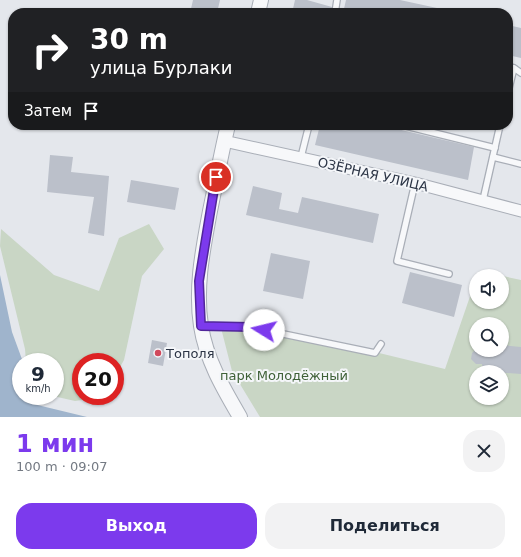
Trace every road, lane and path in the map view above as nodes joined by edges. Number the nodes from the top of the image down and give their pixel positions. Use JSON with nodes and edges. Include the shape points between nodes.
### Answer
{"nodes":[{"id":1,"x":227,"y":130,"type":"edge"},
{"id":2,"x":308,"y":130,"type":"edge"},
{"id":3,"x":422,"y":130,"type":"edge"},
{"id":4,"x":499,"y":130,"type":"edge"},
{"id":5,"x":224,"y":141,"type":"junction"},
{"id":6,"x":495,"y":148,"type":"junction"},
{"id":7,"x":301,"y":157,"type":"junction"},
{"id":8,"x":493,"y":158,"type":"junction"},
{"id":9,"x":521,"y":164,"type":"edge"},
{"id":10,"x":415,"y":183,"type":"junction"},
{"id":11,"x":483,"y":200,"type":"junction"},
{"id":12,"x":521,"y":211,"type":"edge"},
{"id":13,"x":448,"y":274,"type":"dead end"},
{"id":14,"x":201,"y":326,"type":"junction"},
{"id":15,"x":381,"y":344,"type":"dead end"},
{"id":16,"x":240,"y":417,"type":"edge"}],
"edges":[{"from":1,"to":5,"type":"street"},
{"from":2,"to":7,"type":"lane"},
{"from":3,"to":6,"type":"lane"},
{"from":4,"to":6,"type":"lane"},
{"from":5,"to":7,"type":"street","name":"ОЗЁРНАЯ УЛИЦА"},
{"from":5,"to":14,"type":"street","via":[[203,246],[199,281]]},
{"from":6,"to":8,"type":"lane"},
{"from":7,"to":10,"type":"street","name":"ОЗЁРНАЯ УЛИЦА"},
{"from":8,"to":9,"type":"lane"},
{"from":8,"to":11,"type":"lane"},
{"from":10,"to":11,"type":"street","name":"ОЗЁРНАЯ УЛИЦА"},
{"from":10,"to":13,"type":"lane","via":[[410,218],[397,261]]},
{"from":11,"to":12,"type":"street","name":"ОЗЁРНАЯ УЛИЦА"},
{"from":14,"to":15,"type":"lane","via":[[250,327],[375,353]]},
{"from":14,"to":16,"type":"street","via":[[212,366]]}]}
